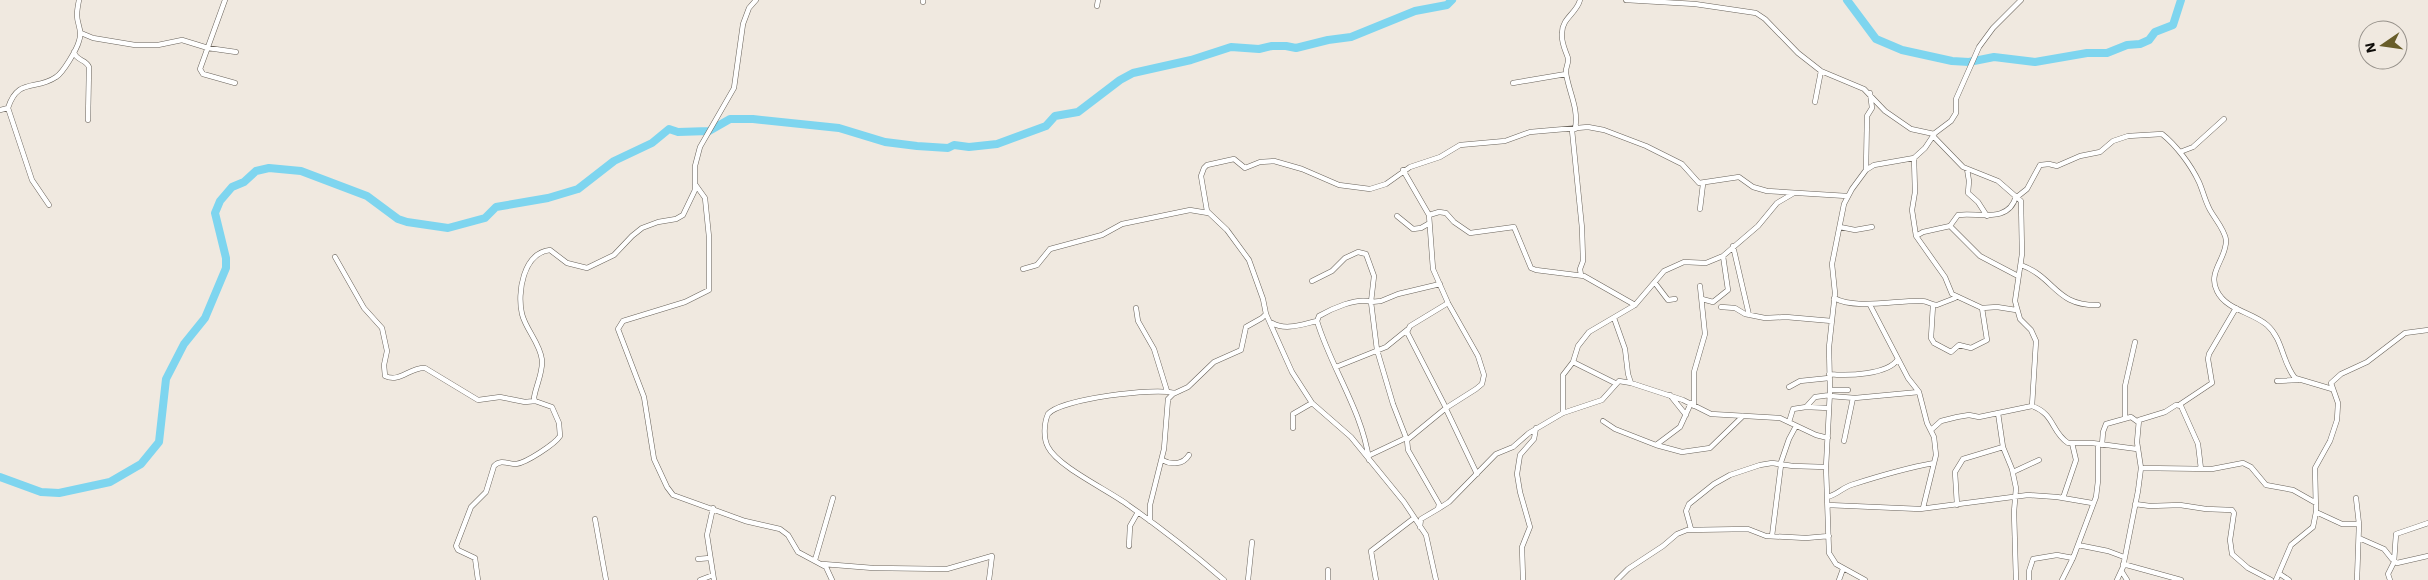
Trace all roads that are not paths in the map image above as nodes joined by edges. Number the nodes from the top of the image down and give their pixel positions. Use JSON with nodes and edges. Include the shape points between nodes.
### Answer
{"nodes":[{"id":1,"x":79,"y":0,"type":"edge"},
{"id":2,"x":225,"y":0,"type":"edge"},
{"id":3,"x":756,"y":0,"type":"edge"},
{"id":4,"x":1580,"y":0,"type":"edge"},
{"id":5,"x":1626,"y":0,"type":"edge"},
{"id":6,"x":2020,"y":0,"type":"edge"},
{"id":7,"x":81,"y":33,"type":"junction"},
{"id":8,"x":208,"y":48,"type":"junction"},
{"id":9,"x":74,"y":52,"type":"junction"},
{"id":10,"x":236,"y":52,"type":"dead end"},
{"id":11,"x":1820,"y":71,"type":"junction"},
{"id":12,"x":1566,"y":74,"type":"junction"},
{"id":13,"x":235,"y":83,"type":"dead end"},
{"id":14,"x":1512,"y":83,"type":"dead end"},
{"id":15,"x":1870,"y":94,"type":"junction"},
{"id":16,"x":1815,"y":102,"type":"dead end"},
{"id":17,"x":8,"y":108,"type":"junction"},
{"id":18,"x":0,"y":110,"type":"edge"},
{"id":19,"x":2224,"y":119,"type":"dead end"},
{"id":20,"x":88,"y":120,"type":"dead end"},
{"id":21,"x":1574,"y":130,"type":"junction"},
{"id":22,"x":1934,"y":135,"type":"junction"},
{"id":23,"x":2180,"y":152,"type":"junction"},
{"id":24,"x":1914,"y":158,"type":"junction"},
{"id":25,"x":1967,"y":169,"type":"junction"},
{"id":26,"x":1403,"y":170,"type":"junction"},
{"id":27,"x":1866,"y":170,"type":"junction"},
{"id":28,"x":695,"y":184,"type":"junction"},
{"id":29,"x":1703,"y":184,"type":"junction"},
{"id":30,"x":1795,"y":192,"type":"junction"},
{"id":31,"x":1847,"y":196,"type":"junction"},
{"id":32,"x":2016,"y":196,"type":"junction"},
{"id":33,"x":49,"y":204,"type":"dead end"},
{"id":34,"x":1700,"y":209,"type":"dead end"},
{"id":35,"x":1208,"y":214,"type":"junction"},
{"id":36,"x":1429,"y":215,"type":"junction"},
{"id":37,"x":1398,"y":216,"type":"dead end"},
{"id":38,"x":1987,"y":216,"type":"junction"},
{"id":39,"x":1428,"y":224,"type":"junction"},
{"id":40,"x":1950,"y":226,"type":"junction"},
{"id":41,"x":1840,"y":227,"type":"junction"},
{"id":42,"x":1872,"y":227,"type":"dead end"},
{"id":43,"x":1916,"y":236,"type":"junction"},
{"id":44,"x":1733,"y":246,"type":"junction"},
{"id":45,"x":1723,"y":256,"type":"junction"},
{"id":46,"x":335,"y":257,"type":"dead end"},
{"id":47,"x":2021,"y":266,"type":"junction"},
{"id":48,"x":1022,"y":269,"type":"dead end"},
{"id":49,"x":1581,"y":275,"type":"junction"},
{"id":50,"x":2018,"y":276,"type":"junction"},
{"id":51,"x":1312,"y":281,"type":"dead end"},
{"id":52,"x":1655,"y":283,"type":"junction"},
{"id":53,"x":1440,"y":284,"type":"junction"},
{"id":54,"x":1700,"y":286,"type":"dead end"},
{"id":55,"x":1834,"y":298,"type":"junction"},
{"id":56,"x":1955,"y":298,"type":"junction"},
{"id":57,"x":1702,"y":299,"type":"junction"},
{"id":58,"x":1675,"y":300,"type":"dead end"},
{"id":59,"x":1371,"y":302,"type":"junction"},
{"id":60,"x":1448,"y":303,"type":"junction"},
{"id":61,"x":1870,"y":304,"type":"junction"},
{"id":62,"x":1635,"y":305,"type":"junction"},
{"id":63,"x":1933,"y":305,"type":"junction"},
{"id":64,"x":2098,"y":305,"type":"dead end"},
{"id":65,"x":1136,"y":308,"type":"dead end"},
{"id":66,"x":1721,"y":308,"type":"dead end"},
{"id":67,"x":1982,"y":308,"type":"junction"},
{"id":68,"x":2236,"y":308,"type":"junction"},
{"id":69,"x":2016,"y":310,"type":"junction"},
{"id":70,"x":1266,"y":314,"type":"junction"},
{"id":71,"x":1749,"y":315,"type":"junction"},
{"id":72,"x":1614,"y":318,"type":"junction"},
{"id":73,"x":1317,"y":321,"type":"junction"},
{"id":74,"x":1832,"y":321,"type":"junction"},
{"id":75,"x":1272,"y":323,"type":"junction"},
{"id":76,"x":1407,"y":330,"type":"junction"},
{"id":77,"x":2428,"y":330,"type":"edge"},
{"id":78,"x":2135,"y":342,"type":"dead end"},
{"id":79,"x":1377,"y":350,"type":"junction"},
{"id":80,"x":1898,"y":359,"type":"junction"},
{"id":81,"x":1573,"y":362,"type":"junction"},
{"id":82,"x":1336,"y":367,"type":"junction"},
{"id":83,"x":1628,"y":374,"type":"junction"},
{"id":84,"x":1829,"y":376,"type":"junction"},
{"id":85,"x":2299,"y":379,"type":"junction"},
{"id":86,"x":1622,"y":380,"type":"junction"},
{"id":87,"x":2277,"y":381,"type":"dead end"},
{"id":88,"x":1615,"y":383,"type":"junction"},
{"id":89,"x":1631,"y":384,"type":"junction"},
{"id":90,"x":1789,"y":387,"type":"dead end"},
{"id":91,"x":2332,"y":389,"type":"junction"},
{"id":92,"x":1848,"y":390,"type":"dead end"},
{"id":93,"x":1167,"y":391,"type":"junction"},
{"id":94,"x":1919,"y":392,"type":"junction"},
{"id":95,"x":1174,"y":393,"type":"junction"},
{"id":96,"x":1830,"y":394,"type":"junction"},
{"id":97,"x":1670,"y":395,"type":"junction"},
{"id":98,"x":1853,"y":398,"type":"junction"},
{"id":99,"x":535,"y":401,"type":"junction"},
{"id":100,"x":1312,"y":403,"type":"junction"},
{"id":101,"x":1692,"y":405,"type":"junction"},
{"id":102,"x":2179,"y":405,"type":"junction"},
{"id":103,"x":2032,"y":406,"type":"junction"},
{"id":104,"x":1806,"y":407,"type":"junction"},
{"id":105,"x":1446,"y":408,"type":"junction"},
{"id":106,"x":1829,"y":408,"type":"junction"},
{"id":107,"x":1998,"y":412,"type":"junction"},
{"id":108,"x":1563,"y":413,"type":"junction"},
{"id":109,"x":1686,"y":415,"type":"junction"},
{"id":110,"x":1743,"y":416,"type":"junction"},
{"id":111,"x":2125,"y":418,"type":"junction"},
{"id":112,"x":1603,"y":421,"type":"dead end"},
{"id":113,"x":1789,"y":422,"type":"junction"},
{"id":114,"x":2138,"y":422,"type":"junction"},
{"id":115,"x":1796,"y":426,"type":"junction"},
{"id":116,"x":1293,"y":428,"type":"dead end"},
{"id":117,"x":1536,"y":428,"type":"junction"},
{"id":118,"x":1931,"y":430,"type":"junction"},
{"id":119,"x":1828,"y":438,"type":"junction"},
{"id":120,"x":1406,"y":439,"type":"junction"},
{"id":121,"x":1844,"y":442,"type":"dead end"},
{"id":122,"x":2072,"y":443,"type":"junction"},
{"id":123,"x":2100,"y":444,"type":"junction"},
{"id":124,"x":1656,"y":445,"type":"junction"},
{"id":125,"x":2003,"y":447,"type":"junction"},
{"id":126,"x":2137,"y":449,"type":"junction"},
{"id":127,"x":1189,"y":455,"type":"dead end"},
{"id":128,"x":1368,"y":458,"type":"junction"},
{"id":129,"x":1162,"y":460,"type":"junction"},
{"id":130,"x":2039,"y":460,"type":"dead end"},
{"id":131,"x":1934,"y":463,"type":"junction"},
{"id":132,"x":1780,"y":465,"type":"junction"},
{"id":133,"x":1826,"y":467,"type":"junction"},
{"id":134,"x":2141,"y":468,"type":"junction"},
{"id":135,"x":2201,"y":469,"type":"junction"},
{"id":136,"x":2013,"y":472,"type":"junction"},
{"id":137,"x":1477,"y":474,"type":"junction"},
{"id":138,"x":2016,"y":496,"type":"junction"},
{"id":139,"x":1827,"y":497,"type":"junction"},
{"id":140,"x":833,"y":498,"type":"dead end"},
{"id":141,"x":2063,"y":498,"type":"junction"},
{"id":142,"x":2356,"y":498,"type":"dead end"},
{"id":143,"x":2092,"y":503,"type":"junction"},
{"id":144,"x":2316,"y":503,"type":"junction"},
{"id":145,"x":2135,"y":504,"type":"junction"},
{"id":146,"x":1828,"y":505,"type":"junction"},
{"id":147,"x":1957,"y":505,"type":"junction"},
{"id":148,"x":713,"y":508,"type":"junction"},
{"id":149,"x":1923,"y":508,"type":"junction"},
{"id":150,"x":1438,"y":509,"type":"junction"},
{"id":151,"x":1138,"y":512,"type":"junction"},
{"id":152,"x":2316,"y":512,"type":"junction"},
{"id":153,"x":1414,"y":518,"type":"junction"},
{"id":154,"x":595,"y":519,"type":"dead end"},
{"id":155,"x":1150,"y":521,"type":"junction"},
{"id":156,"x":2428,"y":523,"type":"edge"},
{"id":157,"x":2359,"y":524,"type":"junction"},
{"id":158,"x":1420,"y":527,"type":"junction"},
{"id":159,"x":1692,"y":529,"type":"junction"},
{"id":160,"x":1772,"y":536,"type":"junction"},
{"id":161,"x":1829,"y":536,"type":"junction"},
{"id":162,"x":2359,"y":538,"type":"junction"},
{"id":163,"x":1252,"y":542,"type":"dead end"},
{"id":164,"x":2078,"y":545,"type":"junction"},
{"id":165,"x":1129,"y":546,"type":"dead end"},
{"id":166,"x":2428,"y":556,"type":"edge"},
{"id":167,"x":2124,"y":557,"type":"junction"},
{"id":168,"x":710,"y":558,"type":"junction"},
{"id":169,"x":2073,"y":558,"type":"junction"},
{"id":170,"x":698,"y":559,"type":"dead end"},
{"id":171,"x":815,"y":560,"type":"junction"},
{"id":172,"x":2394,"y":562,"type":"junction"},
{"id":173,"x":823,"y":564,"type":"junction"},
{"id":174,"x":2123,"y":564,"type":"junction"},
{"id":175,"x":1843,"y":569,"type":"junction"},
{"id":176,"x":1328,"y":570,"type":"dead end"},
{"id":177,"x":2122,"y":572,"type":"junction"},
{"id":178,"x":2280,"y":574,"type":"junction"},
{"id":179,"x":713,"y":577,"type":"edge"},
{"id":180,"x":478,"y":580,"type":"edge"},
{"id":181,"x":606,"y":580,"type":"edge"},
{"id":182,"x":700,"y":580,"type":"edge"},
{"id":183,"x":832,"y":580,"type":"edge"},
{"id":184,"x":989,"y":580,"type":"edge"},
{"id":185,"x":1224,"y":580,"type":"edge"},
{"id":186,"x":1248,"y":580,"type":"edge"},
{"id":187,"x":1328,"y":580,"type":"edge"},
{"id":188,"x":1376,"y":580,"type":"edge"},
{"id":189,"x":1436,"y":580,"type":"edge"},
{"id":190,"x":1523,"y":580,"type":"edge"},
{"id":191,"x":1617,"y":580,"type":"edge"},
{"id":192,"x":1839,"y":580,"type":"edge"},
{"id":193,"x":1865,"y":580,"type":"edge"},
{"id":194,"x":2016,"y":580,"type":"edge"},
{"id":195,"x":2029,"y":580,"type":"edge"},
{"id":196,"x":2062,"y":580,"type":"edge"},
{"id":197,"x":2118,"y":580,"type":"edge"},
{"id":198,"x":2127,"y":580,"type":"edge"},
{"id":199,"x":2181,"y":580,"type":"edge"},
{"id":200,"x":2271,"y":580,"type":"edge"},
{"id":201,"x":2276,"y":580,"type":"edge"},
{"id":202,"x":2289,"y":580,"type":"edge"},
{"id":203,"x":2357,"y":580,"type":"edge"},
{"id":204,"x":2390,"y":580,"type":"edge"}],
"edges":[{"from":1,"to":7,"type":"street","via":[[76,14]]},
{"from":2,"to":8,"type":"street"},
{"from":3,"to":28,"type":"street","via":[[743,24],[734,88],[696,158]]},
{"from":4,"to":12,"type":"street","via":[[1562,28],[1563,49],[1568,61]]},
{"from":5,"to":11,"type":"street","via":[[1695,4],[1756,13]]},
{"from":6,"to":22,"type":"street","via":[[1993,28],[1975,57],[1956,99],[1954,117]]},
{"from":7,"to":8,"type":"street","via":[[135,45],[182,40]]},
{"from":7,"to":9,"type":"street"},
{"from":8,"to":10,"type":"street"},
{"from":8,"to":13,"type":"street","via":[[201,72]]},
{"from":9,"to":17,"type":"street","via":[[56,77],[20,88]]},
{"from":9,"to":20,"type":"street","via":[[89,67]]},
{"from":11,"to":15,"type":"street","via":[[1858,85]]},
{"from":11,"to":16,"type":"street"},
{"from":12,"to":14,"type":"street"},
{"from":12,"to":21,"type":"street","via":[[1576,112]]},
{"from":15,"to":22,"type":"street","via":[[1886,111],[1912,129]]},
{"from":15,"to":27,"type":"street","via":[[1872,108],[1867,116]]},
{"from":17,"to":18,"type":"street"},
{"from":17,"to":33,"type":"street","via":[[32,180]]},
{"from":19,"to":23,"type":"street","via":[[2193,147]]},
{"from":21,"to":26,"type":"street","via":[[1530,132],[1505,141],[1460,145],[1440,157]]},
{"from":21,"to":29,"type":"street","via":[[1597,128],[1646,146],[1682,164],[1696,181]]},
{"from":21,"to":49,"type":"street","via":[[1582,228]]},
{"from":22,"to":24,"type":"street"},
{"from":22,"to":25,"type":"street"},
{"from":23,"to":32,"type":"street","via":[[2162,134],[2128,136],[2112,141],[2100,152],[2057,166],[2040,166],[2027,189]]},
{"from":23,"to":68,"type":"street","via":[[2197,177],[2205,200],[2224,233],[2226,243],[2217,263],[2214,284],[2218,293]]},
{"from":24,"to":27,"type":"street","via":[[1874,165]]},
{"from":24,"to":43,"type":"street","via":[[1912,210]]},
{"from":25,"to":32,"type":"street","via":[[1998,181]]},
{"from":25,"to":38,"type":"street","via":[[1968,193]]},
{"from":26,"to":35,"type":"street","via":[[1386,184],[1370,189],[1339,185],[1302,168],[1274,161],[1246,168],[1234,159],[1204,168],[1201,176]]},
{"from":26,"to":36,"type":"street"},
{"from":27,"to":31,"type":"street"},
{"from":28,"to":99,"type":"street","via":[[693,195],[680,217],[642,228],[614,255],[597,265],[581,268],[567,263],[550,250],[532,260],[524,275],[521,306],[526,326],[542,358]]},
{"from":28,"to":148,"type":"street","via":[[705,198],[709,290],[685,302],[623,321],[618,329],[644,396],[651,450],[669,492],[684,501]]},
{"from":29,"to":30,"type":"street","via":[[1739,178],[1759,189]]},
{"from":29,"to":34,"type":"street"},
{"from":30,"to":31,"type":"street","via":[[1813,196]]},
{"from":30,"to":44,"type":"street","via":[[1777,203],[1758,226]]},
{"from":31,"to":41,"type":"street"},
{"from":32,"to":38,"type":"street","via":[[2006,210]]},
{"from":32,"to":47,"type":"street","via":[[2022,206]]},
{"from":35,"to":48,"type":"street","via":[[1190,210],[1122,224],[1102,235],[1050,249],[1037,265]]},
{"from":35,"to":70,"type":"street","via":[[1227,230],[1249,260]]},
{"from":36,"to":39,"type":"street"},
{"from":36,"to":49,"type":"street","via":[[1446,213],[1454,222],[1474,233],[1514,227],[1531,268]]},
{"from":37,"to":39,"type":"street","via":[[1413,229]]},
{"from":38,"to":40,"type":"street","via":[[1958,215]]},
{"from":39,"to":53,"type":"street","via":[[1433,269]]},
{"from":40,"to":43,"type":"street"},
{"from":40,"to":50,"type":"street","via":[[1980,256]]},
{"from":41,"to":42,"type":"street","via":[[1855,230]]},
{"from":41,"to":55,"type":"street","via":[[1832,264]]},
{"from":43,"to":56,"type":"street"},
{"from":44,"to":45,"type":"street"},
{"from":44,"to":71,"type":"street"},
{"from":45,"to":52,"type":"street","via":[[1706,263],[1689,261],[1678,264],[1664,271]]},
{"from":45,"to":57,"type":"street","via":[[1729,286],[1727,292],[1713,302]]},
{"from":46,"to":99,"type":"street","via":[[364,308],[382,328],[387,351],[386,376],[398,378],[417,368],[425,368],[478,400],[500,397]]},
{"from":47,"to":50,"type":"street"},
{"from":47,"to":64,"type":"street","via":[[2042,276],[2063,298],[2081,305]]},
{"from":49,"to":62,"type":"street"},
{"from":50,"to":69,"type":"street"},
{"from":51,"to":59,"type":"street","via":[[1332,271],[1348,256],[1362,252],[1366,254],[1374,276]]},
{"from":52,"to":58,"type":"street","via":[[1666,298]]},
{"from":52,"to":62,"type":"street"},
{"from":53,"to":59,"type":"street"},
{"from":53,"to":60,"type":"street"},
{"from":54,"to":57,"type":"street"},
{"from":55,"to":61,"type":"street"},
{"from":55,"to":74,"type":"street"},
{"from":56,"to":63,"type":"street"},
{"from":56,"to":67,"type":"street"},
{"from":57,"to":101,"type":"street","via":[[1705,334],[1694,372]]},
{"from":59,"to":73,"type":"street","via":[[1362,300],[1326,312]]},
{"from":59,"to":79,"type":"street"},
{"from":60,"to":76,"type":"street"},
{"from":60,"to":105,"type":"street","via":[[1478,356],[1484,375],[1482,384]]},
{"from":61,"to":63,"type":"street","via":[[1925,301]]},
{"from":61,"to":80,"type":"street"},
{"from":62,"to":72,"type":"street"},
{"from":63,"to":67,"type":"street","via":[[1932,340],[1951,352],[1960,345],[1971,348],[1987,340]]},
{"from":65,"to":93,"type":"street","via":[[1138,321],[1161,367]]},
{"from":66,"to":71,"type":"street","via":[[1735,308]]},
{"from":67,"to":69,"type":"street"},
{"from":68,"to":85,"type":"street","via":[[2268,326],[2292,374]]},
{"from":68,"to":102,"type":"street","via":[[2209,354],[2211,385]]},
{"from":69,"to":103,"type":"street","via":[[2036,341]]},
{"from":70,"to":75,"type":"street"},
{"from":70,"to":95,"type":"street","via":[[1246,327],[1241,350],[1214,362],[1188,387]]},
{"from":71,"to":74,"type":"street"},
{"from":72,"to":81,"type":"street","via":[[1589,332],[1578,346]]},
{"from":72,"to":83,"type":"street","via":[[1625,349]]},
{"from":73,"to":75,"type":"street","via":[[1283,327]]},
{"from":73,"to":82,"type":"street"},
{"from":74,"to":84,"type":"street"},
{"from":75,"to":100,"type":"street","via":[[1285,359]]},
{"from":76,"to":79,"type":"street"},
{"from":76,"to":105,"type":"street"},
{"from":77,"to":91,"type":"street","via":[[2405,333],[2367,362],[2334,380]]},
{"from":78,"to":111,"type":"street","via":[[2125,386]]},
{"from":79,"to":82,"type":"street"},
{"from":79,"to":120,"type":"street"},
{"from":80,"to":84,"type":"street","via":[[1886,369]]},
{"from":80,"to":94,"type":"street"},
{"from":81,"to":88,"type":"street"},
{"from":81,"to":108,"type":"street","via":[[1562,375]]},
{"from":82,"to":128,"type":"street","via":[[1355,412]]},
{"from":83,"to":86,"type":"street"},
{"from":83,"to":89,"type":"street"},
{"from":84,"to":90,"type":"street","via":[[1800,381]]},
{"from":84,"to":96,"type":"street"},
{"from":85,"to":87,"type":"street"},
{"from":85,"to":91,"type":"street"},
{"from":86,"to":88,"type":"street"},
{"from":86,"to":89,"type":"street"},
{"from":88,"to":108,"type":"street","via":[[1599,402]]},
{"from":89,"to":97,"type":"street"},
{"from":91,"to":144,"type":"street","via":[[2338,403],[2338,420],[2315,468]]},
{"from":92,"to":96,"type":"street"},
{"from":93,"to":95,"type":"street"},
{"from":93,"to":151,"type":"street","via":[[1089,399],[1050,411],[1046,419],[1050,450],[1074,471]]},
{"from":94,"to":98,"type":"street"},
{"from":94,"to":118,"type":"street"},
{"from":95,"to":129,"type":"street","via":[[1168,399]]},
{"from":96,"to":98,"type":"street"},
{"from":96,"to":104,"type":"street","via":[[1814,397]]},
{"from":96,"to":106,"type":"street"},
{"from":97,"to":101,"type":"street"},
{"from":97,"to":109,"type":"street"},
{"from":98,"to":121,"type":"street"},
{"from":99,"to":180,"type":"street","via":[[552,407],[558,418],[560,436],[520,463],[501,462],[494,466],[486,492],[471,507],[456,543],[458,550],[476,559]]},
{"from":100,"to":116,"type":"street","via":[[1293,414]]},
{"from":100,"to":128,"type":"street","via":[[1343,429]]},
{"from":101,"to":109,"type":"street"},
{"from":101,"to":110,"type":"street","via":[[1710,414]]},
{"from":102,"to":114,"type":"street","via":[[2141,418]]},
{"from":102,"to":135,"type":"street","via":[[2198,444]]},
{"from":103,"to":107,"type":"street"},
{"from":103,"to":122,"type":"street","via":[[2048,415],[2062,438]]},
{"from":104,"to":106,"type":"street"},
{"from":104,"to":113,"type":"street","via":[[1793,409]]},
{"from":105,"to":120,"type":"street"},
{"from":105,"to":137,"type":"street"},
{"from":106,"to":119,"type":"street"},
{"from":107,"to":118,"type":"street","via":[[1941,421]]},
{"from":107,"to":125,"type":"street"},
{"from":108,"to":117,"type":"street"},
{"from":109,"to":124,"type":"street","via":[[1680,427]]},
{"from":110,"to":113,"type":"street","via":[[1771,417]]},
{"from":110,"to":124,"type":"street","via":[[1710,448],[1682,452]]},
{"from":111,"to":114,"type":"street","via":[[2134,418]]},
{"from":111,"to":123,"type":"street","via":[[2106,424]]},
{"from":112,"to":124,"type":"street"},
{"from":113,"to":115,"type":"street"},
{"from":114,"to":126,"type":"street"},
{"from":115,"to":119,"type":"street"},
{"from":115,"to":132,"type":"street"},
{"from":117,"to":137,"type":"street","via":[[1513,446],[1496,454]]},
{"from":117,"to":190,"type":"street","via":[[1534,439],[1520,455],[1517,474],[1530,527],[1522,550]]},
{"from":118,"to":131,"type":"street","via":[[1936,451]]},
{"from":119,"to":133,"type":"street"},
{"from":120,"to":128,"type":"street"},
{"from":120,"to":150,"type":"street","via":[[1408,450],[1438,501]]},
{"from":122,"to":123,"type":"street"},
{"from":122,"to":141,"type":"street","via":[[2076,460]]},
{"from":123,"to":126,"type":"street"},
{"from":123,"to":143,"type":"street","via":[[2098,481]]},
{"from":125,"to":136,"type":"street"},
{"from":125,"to":147,"type":"street","via":[[1963,459],[1955,472]]},
{"from":126,"to":134,"type":"street"},
{"from":127,"to":129,"type":"street","via":[[1179,463]]},
{"from":128,"to":153,"type":"street"},
{"from":129,"to":155,"type":"street","via":[[1150,505]]},
{"from":130,"to":136,"type":"street"},
{"from":131,"to":139,"type":"street","via":[[1870,479]]},
{"from":131,"to":149,"type":"street"},
{"from":132,"to":133,"type":"street"},
{"from":132,"to":159,"type":"street","via":[[1760,465],[1714,484],[1687,508]]},
{"from":132,"to":160,"type":"street"},
{"from":133,"to":139,"type":"street"},
{"from":134,"to":135,"type":"street"},
{"from":134,"to":145,"type":"street"},
{"from":135,"to":144,"type":"street","via":[[2247,464],[2266,485],[2293,490]]},
{"from":136,"to":138,"type":"street"},
{"from":137,"to":150,"type":"street","via":[[1450,502]]},
{"from":138,"to":141,"type":"street"},
{"from":138,"to":147,"type":"street"},
{"from":138,"to":194,"type":"street"},
{"from":139,"to":146,"type":"street"},
{"from":140,"to":171,"type":"street"},
{"from":141,"to":143,"type":"street"},
{"from":142,"to":157,"type":"street"},
{"from":143,"to":164,"type":"street"},
{"from":144,"to":152,"type":"street"},
{"from":145,"to":167,"type":"street"},
{"from":145,"to":200,"type":"street","via":[[2232,510],[2232,554],[2248,568]]},
{"from":146,"to":149,"type":"street"},
{"from":146,"to":161,"type":"street"},
{"from":147,"to":149,"type":"street"},
{"from":148,"to":168,"type":"street","via":[[707,535]]},
{"from":148,"to":171,"type":"street","via":[[746,521],[780,529],[788,535],[798,552]]},
{"from":150,"to":158,"type":"street","via":[[1424,516]]},
{"from":151,"to":155,"type":"street"},
{"from":151,"to":165,"type":"street","via":[[1130,526]]},
{"from":152,"to":157,"type":"street","via":[[2342,524]]},
{"from":152,"to":178,"type":"street","via":[[2313,527],[2291,545]]},
{"from":153,"to":158,"type":"street"},
{"from":153,"to":188,"type":"street","via":[[1372,551]]},
{"from":154,"to":181,"type":"street"},
{"from":155,"to":185,"type":"street"},
{"from":156,"to":172,"type":"street","via":[[2396,534]]},
{"from":157,"to":162,"type":"street"},
{"from":158,"to":189,"type":"street","via":[[1430,548]]},
{"from":159,"to":160,"type":"street","via":[[1748,529]]},
{"from":159,"to":191,"type":"street","via":[[1676,534]]},
{"from":160,"to":161,"type":"street"},
{"from":161,"to":175,"type":"street","via":[[1829,553]]},
{"from":162,"to":172,"type":"street","via":[[2384,549]]},
{"from":162,"to":203,"type":"street"},
{"from":163,"to":186,"type":"street"},
{"from":164,"to":167,"type":"street"},
{"from":164,"to":169,"type":"street"},
{"from":166,"to":172,"type":"street"},
{"from":167,"to":174,"type":"street"},
{"from":168,"to":170,"type":"street"},
{"from":168,"to":179,"type":"street"},
{"from":169,"to":195,"type":"street","via":[[2057,555],[2033,559]]},
{"from":169,"to":196,"type":"street"},
{"from":171,"to":173,"type":"street"},
{"from":172,"to":204,"type":"street","via":[[2388,571]]},
{"from":173,"to":183,"type":"street"},
{"from":173,"to":184,"type":"street","via":[[947,569],[992,556]]},
{"from":174,"to":177,"type":"street"},
{"from":174,"to":199,"type":"street"},
{"from":175,"to":192,"type":"street"},
{"from":175,"to":193,"type":"street"},
{"from":176,"to":187,"type":"street"},
{"from":177,"to":197,"type":"street"},
{"from":177,"to":198,"type":"street"},
{"from":178,"to":201,"type":"street"},
{"from":178,"to":202,"type":"street"},
{"from":179,"to":182,"type":"street"}]}
